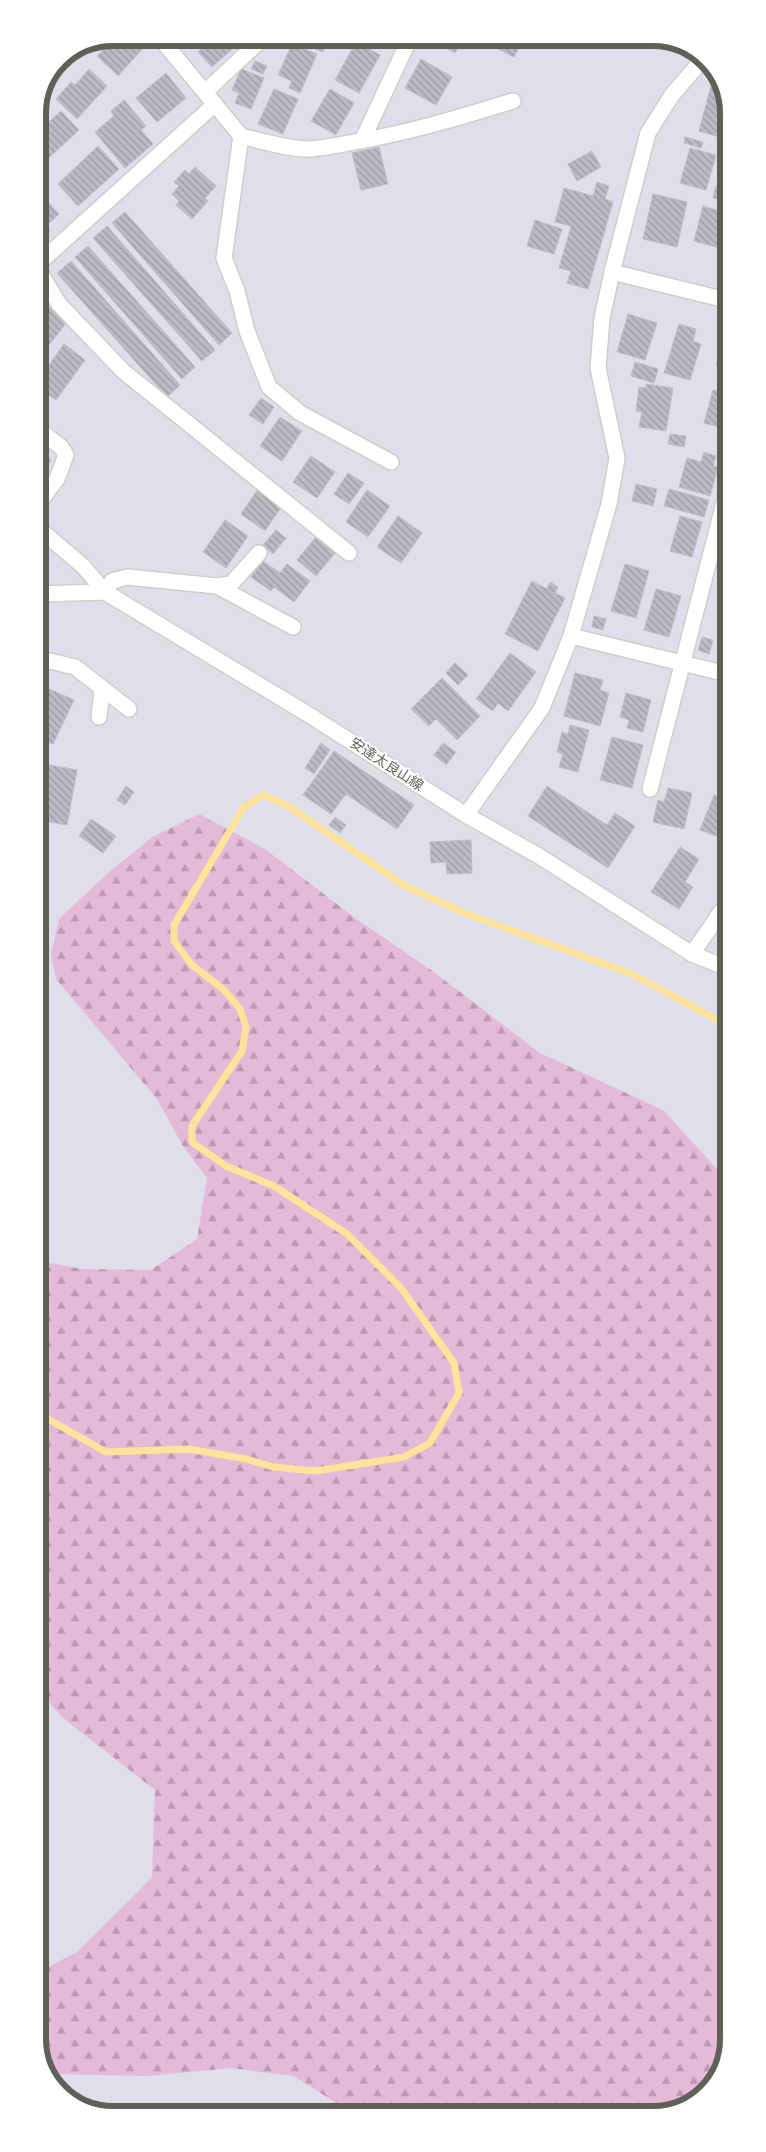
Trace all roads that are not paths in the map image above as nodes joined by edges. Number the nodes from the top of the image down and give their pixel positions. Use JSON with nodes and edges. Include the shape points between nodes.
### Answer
{"nodes":[{"id":1,"x":167,"y":46,"type":"edge"},
{"id":2,"x":256,"y":46,"type":"edge"},
{"id":3,"x":406,"y":46,"type":"edge"},
{"id":4,"x":698,"y":65,"type":"edge"},
{"id":5,"x":210,"y":98,"type":"junction"},
{"id":6,"x":513,"y":101,"type":"dead end"},
{"id":7,"x":241,"y":136,"type":"junction"},
{"id":8,"x":362,"y":141,"type":"junction"},
{"id":9,"x":46,"y":256,"type":"edge"},
{"id":10,"x":612,"y":272,"type":"junction"},
{"id":11,"x":46,"y":282,"type":"edge"},
{"id":12,"x":720,"y":299,"type":"edge"},
{"id":13,"x":46,"y":435,"type":"edge"},
{"id":14,"x":391,"y":462,"type":"dead end"},
{"id":15,"x":46,"y":493,"type":"edge"},
{"id":16,"x":720,"y":518,"type":"edge"},
{"id":17,"x":46,"y":535,"type":"edge"},
{"id":18,"x":258,"y":554,"type":"dead end"},
{"id":19,"x":349,"y":554,"type":"dead end"},
{"id":20,"x":217,"y":586,"type":"junction"},
{"id":21,"x":105,"y":592,"type":"junction"},
{"id":22,"x":46,"y":594,"type":"edge"},
{"id":23,"x":293,"y":627,"type":"dead end"},
{"id":24,"x":571,"y":636,"type":"junction"},
{"id":25,"x":46,"y":662,"type":"edge"},
{"id":26,"x":682,"y":664,"type":"junction"},
{"id":27,"x":720,"y":672,"type":"edge"},
{"id":28,"x":102,"y":690,"type":"junction"},
{"id":29,"x":128,"y":708,"type":"dead end"},
{"id":30,"x":99,"y":717,"type":"dead end"},
{"id":31,"x":650,"y":789,"type":"dead end"},
{"id":32,"x":466,"y":815,"type":"junction"},
{"id":33,"x":720,"y":913,"type":"edge"},
{"id":34,"x":692,"y":954,"type":"junction"},
{"id":35,"x":720,"y":965,"type":"edge"}],
"edges":[{"from":1,"to":5,"type":"street"},
{"from":2,"to":5,"type":"street"},
{"from":3,"to":8,"type":"street"},
{"from":4,"to":10,"type":"street","via":[[672,94],[648,133]]},
{"from":5,"to":7,"type":"street"},
{"from":5,"to":9,"type":"street"},
{"from":6,"to":8,"type":"street","via":[[445,122]]},
{"from":7,"to":8,"type":"street","via":[[306,149]]},
{"from":7,"to":14,"type":"street","via":[[224,258],[269,387],[300,413]]},
{"from":10,"to":12,"type":"street"},
{"from":10,"to":24,"type":"street","via":[[602,318],[598,368],[617,458],[609,504]]},
{"from":11,"to":19,"type":"street","via":[[59,304],[123,371]]},
{"from":13,"to":15,"type":"street","via":[[66,455],[57,479]]},
{"from":16,"to":26,"type":"street"},
{"from":17,"to":21,"type":"street","via":[[83,566]]},
{"from":18,"to":20,"type":"street","via":[[231,584]]},
{"from":20,"to":21,"type":"street","via":[[127,577],[112,581]]},
{"from":20,"to":23,"type":"street"},
{"from":21,"to":22,"type":"street"},
{"from":21,"to":32,"type":"street","name":"安達太良山線","via":[[306,713]]},
{"from":24,"to":26,"type":"street"},
{"from":24,"to":32,"type":"street","via":[[542,708]]},
{"from":25,"to":28,"type":"street","via":[[75,668]]},
{"from":26,"to":27,"type":"street"},
{"from":26,"to":31,"type":"street"},
{"from":28,"to":29,"type":"street"},
{"from":28,"to":30,"type":"street"},
{"from":32,"to":34,"type":"street","name":"安達太良山線","via":[[539,856]]},
{"from":33,"to":34,"type":"street"},
{"from":34,"to":35,"type":"street","name":"安達太良山線"}]}
